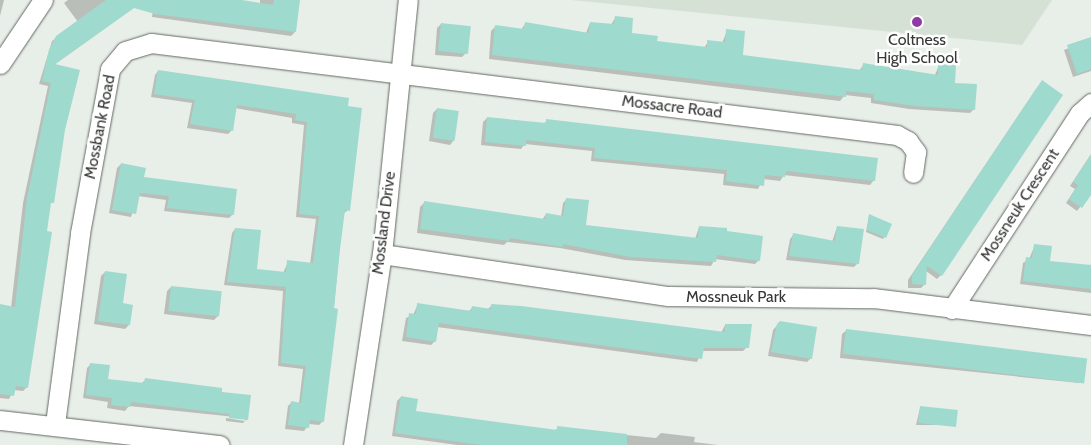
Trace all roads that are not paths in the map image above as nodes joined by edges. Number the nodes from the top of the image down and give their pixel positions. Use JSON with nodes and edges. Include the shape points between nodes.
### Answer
{"nodes":[{"id":1,"x":43,"y":0,"type":"edge"},
{"id":2,"x":408,"y":0,"type":"edge"},
{"id":3,"x":0,"y":64,"type":"edge"},
{"id":4,"x":401,"y":72,"type":"junction"},
{"id":5,"x":1091,"y":103,"type":"edge"},
{"id":6,"x":913,"y":173,"type":"dead end"},
{"id":7,"x":382,"y":254,"type":"junction"},
{"id":8,"x":952,"y":309,"type":"junction"},
{"id":9,"x":1091,"y":325,"type":"edge"},
{"id":10,"x":0,"y":420,"type":"edge"},
{"id":11,"x":54,"y":424,"type":"junction"},
{"id":12,"x":220,"y":445,"type":"edge"},
{"id":13,"x":353,"y":445,"type":"edge"}],
"edges":[{"from":1,"to":3,"type":"street"},
{"from":2,"to":4,"type":"street","name":"Mossland Drive"},
{"from":4,"to":6,"type":"street","name":"Mossacre Road","via":[[897,135],[908,140],[916,152]]},
{"from":4,"to":7,"type":"street","name":"Mossland Drive"},
{"from":4,"to":11,"type":"street","name":"Mossbank Road","via":[[151,43],[125,51],[110,69],[80,233]]},
{"from":5,"to":8,"type":"street","name":"Mossneuk Crescent","via":[[1080,113]]},
{"from":7,"to":8,"type":"street","name":"Mossneuk Park","via":[[668,296],[874,298]]},
{"from":7,"to":13,"type":"street","name":"Mossland Drive"},
{"from":8,"to":9,"type":"street","name":"Mossneuk Park"},
{"from":10,"to":11,"type":"street"},
{"from":11,"to":12,"type":"street"}]}
